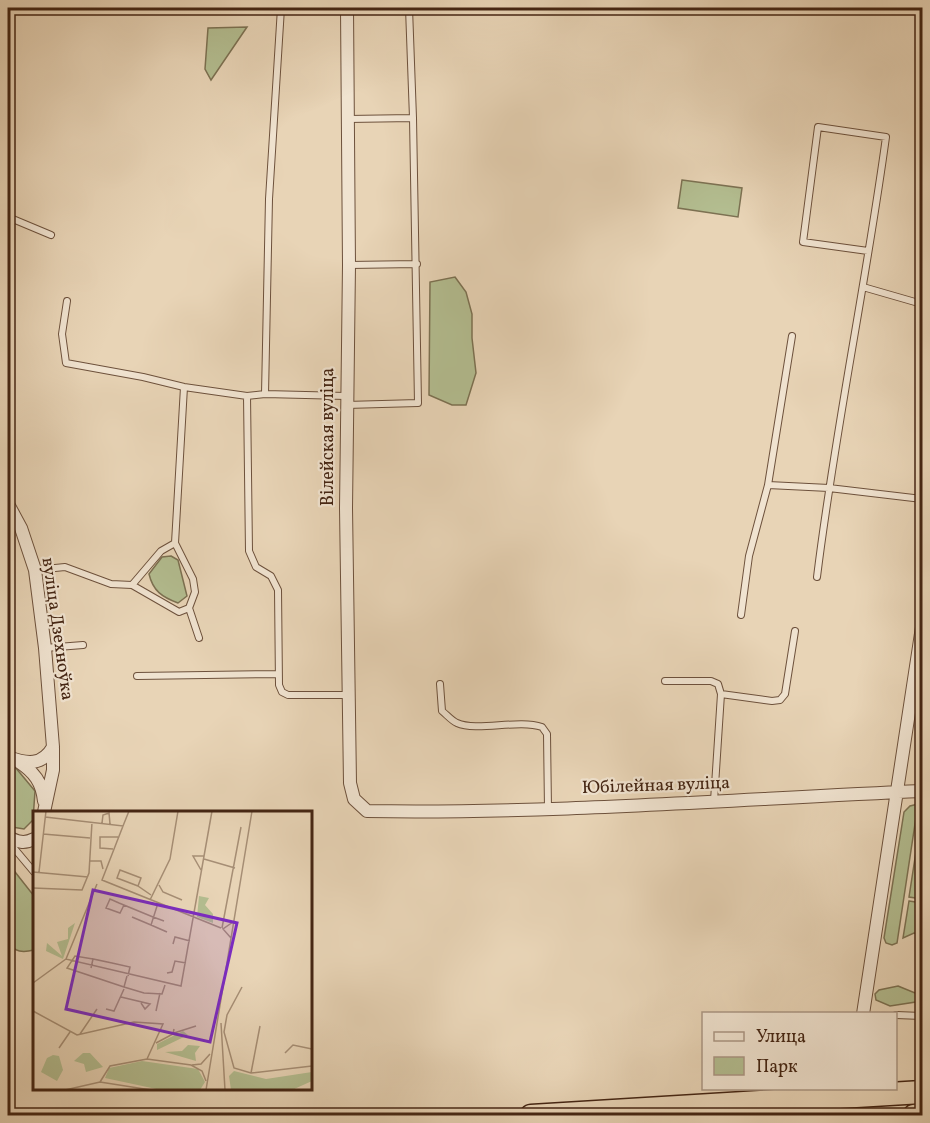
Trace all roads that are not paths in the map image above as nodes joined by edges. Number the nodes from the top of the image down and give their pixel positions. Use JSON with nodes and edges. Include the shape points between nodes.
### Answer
{"nodes":[{"id":1,"x":281,"y":8,"type":"edge"},
{"id":2,"x":347,"y":8,"type":"edge"},
{"id":3,"x":410,"y":8,"type":"edge"},
{"id":4,"x":347,"y":118,"type":"junction"},
{"id":5,"x":413,"y":118,"type":"junction"},
{"id":6,"x":8,"y":217,"type":"edge"},
{"id":7,"x":51,"y":235,"type":"dead end"},
{"id":8,"x":868,"y":251,"type":"junction"},
{"id":9,"x":417,"y":264,"type":"junction"},
{"id":10,"x":349,"y":265,"type":"junction"},
{"id":11,"x":863,"y":287,"type":"junction"},
{"id":12,"x":68,"y":302,"type":"dead end"},
{"id":13,"x":922,"y":304,"type":"edge"},
{"id":14,"x":792,"y":336,"type":"dead end"},
{"id":15,"x":184,"y":387,"type":"junction"},
{"id":16,"x":265,"y":394,"type":"junction"},
{"id":17,"x":247,"y":396,"type":"junction"},
{"id":18,"x":346,"y":400,"type":"junction"},
{"id":19,"x":768,"y":485,"type":"junction"},
{"id":20,"x":829,"y":488,"type":"junction"},
{"id":21,"x":922,"y":499,"type":"edge"},
{"id":22,"x":8,"y":504,"type":"edge"},
{"id":23,"x":174,"y":543,"type":"junction"},
{"id":24,"x":35,"y":570,"type":"junction"},
{"id":25,"x":817,"y":577,"type":"dead end"},
{"id":26,"x":132,"y":585,"type":"junction"},
{"id":27,"x":189,"y":608,"type":"junction"},
{"id":28,"x":741,"y":615,"type":"dead end"},
{"id":29,"x":922,"y":627,"type":"edge"},
{"id":30,"x":795,"y":631,"type":"dead end"},
{"id":31,"x":199,"y":638,"type":"dead end"},
{"id":32,"x":84,"y":645,"type":"dead end"},
{"id":33,"x":45,"y":648,"type":"junction"},
{"id":34,"x":278,"y":674,"type":"junction"},
{"id":35,"x":137,"y":676,"type":"dead end"},
{"id":36,"x":665,"y":681,"type":"dead end"},
{"id":37,"x":440,"y":684,"type":"dead end"},
{"id":38,"x":721,"y":693,"type":"junction"},
{"id":39,"x":349,"y":695,"type":"junction"},
{"id":40,"x":53,"y":747,"type":"junction"},
{"id":41,"x":10,"y":758,"type":"edge"},
{"id":42,"x":922,"y":791,"type":"edge"},
{"id":43,"x":897,"y":792,"type":"junction"},
{"id":44,"x":714,"y":802,"type":"junction"},
{"id":45,"x":548,"y":809,"type":"junction"},
{"id":46,"x":45,"y":810,"type":"edge"},
{"id":47,"x":416,"y":812,"type":"joint"},
{"id":48,"x":8,"y":839,"type":"edge"},
{"id":49,"x":33,"y":840,"type":"edge"},
{"id":50,"x":33,"y":871,"type":"edge"},
{"id":51,"x":863,"y":1012,"type":"edge"},
{"id":52,"x":897,"y":1016,"type":"edge"},
{"id":53,"x":922,"y":1016,"type":"edge"},
{"id":54,"x":897,"y":1077,"type":"edge"},
{"id":55,"x":922,"y":1088,"type":"edge"},
{"id":56,"x":826,"y":1090,"type":"edge"},
{"id":57,"x":922,"y":1092,"type":"edge"},
{"id":58,"x":805,"y":1099,"type":"junction"},
{"id":59,"x":922,"y":1115,"type":"edge"},
{"id":60,"x":531,"y":1116,"type":"edge"},
{"id":61,"x":914,"y":1116,"type":"edge"}],
"edges":[{"from":1,"to":16,"type":"lane","via":[[270,188]]},
{"from":2,"to":4,"type":"street","name":"Вілейская вуліца"},
{"from":3,"to":5,"type":"lane"},
{"from":4,"to":5,"type":"lane"},
{"from":4,"to":10,"type":"street","name":"Вілейская вуліца"},
{"from":5,"to":9,"type":"lane"},
{"from":6,"to":7,"type":"lane"},
{"from":8,"to":8,"type":"lane","via":[[803,242],[818,127],[886,137]]},
{"from":8,"to":11,"type":"lane"},
{"from":9,"to":10,"type":"lane"},
{"from":9,"to":18,"type":"lane","via":[[418,403]]},
{"from":10,"to":18,"type":"street","name":"Вілейская вуліца"},
{"from":11,"to":13,"type":"lane"},
{"from":11,"to":20,"type":"lane"},
{"from":12,"to":15,"type":"lane","via":[[62,334],[66,363]]},
{"from":14,"to":19,"type":"lane"},
{"from":15,"to":17,"type":"lane"},
{"from":15,"to":23,"type":"lane"},
{"from":16,"to":17,"type":"lane"},
{"from":16,"to":18,"type":"lane"},
{"from":17,"to":34,"type":"lane","via":[[249,551],[256,567],[271,576],[278,590]]},
{"from":18,"to":39,"type":"street","name":"Вілейская вуліца"},
{"from":19,"to":20,"type":"lane"},
{"from":19,"to":28,"type":"lane","via":[[749,556]]},
{"from":20,"to":21,"type":"lane"},
{"from":20,"to":25,"type":"lane"},
{"from":22,"to":24,"type":"street","name":"вуліца Дзехноўка"},
{"from":23,"to":26,"type":"lane","via":[[161,551]]},
{"from":23,"to":27,"type":"lane","via":[[193,579],[195,592]]},
{"from":24,"to":26,"type":"lane","via":[[64,567],[111,584]]},
{"from":24,"to":33,"type":"street","name":"вуліца Дзехноўка"},
{"from":26,"to":27,"type":"lane","via":[[179,612]]},
{"from":27,"to":31,"type":"lane"},
{"from":29,"to":43,"type":"street"},
{"from":30,"to":38,"type":"lane","via":[[785,694],[780,700]]},
{"from":32,"to":33,"type":"lane"},
{"from":33,"to":40,"type":"street","name":"вуліца Дзехноўка"},
{"from":34,"to":35,"type":"lane"},
{"from":34,"to":39,"type":"lane","via":[[282,692],[288,695]]},
{"from":36,"to":38,"type":"lane","via":[[711,681],[718,684]]},
{"from":37,"to":45,"type":"lane","via":[[442,711],[457,723],[542,727],[547,734]]},
{"from":38,"to":44,"type":"lane"},
{"from":39,"to":47,"type":"street","name":"Вілейская вуліца","via":[[350,783],[354,798],[367,810]]},
{"from":40,"to":41,"type":"street","via":[[39,761]]},
{"from":40,"to":46,"type":"street","name":"вуліца Дзехноўка"},
{"from":41,"to":46,"type":"street","via":[[37,778]]},
{"from":42,"to":43,"type":"street","name":"Юбілейная вуліца"},
{"from":43,"to":44,"type":"street","name":"Юбілейная вуліца"},
{"from":43,"to":51,"type":"street"},
{"from":44,"to":45,"type":"street","name":"Юбілейная вуліца"},
{"from":45,"to":47,"type":"street","name":"Юбілейная вуліца"},
{"from":48,"to":49,"type":"street","via":[[27,843]]},
{"from":48,"to":50,"type":"lane"},
{"from":52,"to":53,"type":"lane"},
{"from":54,"to":55,"type":"highway"},
{"from":56,"to":58,"type":"highway"},
{"from":57,"to":58,"type":"highway"},
{"from":58,"to":60,"type":"highway"},
{"from":59,"to":61,"type":"highway"}]}
